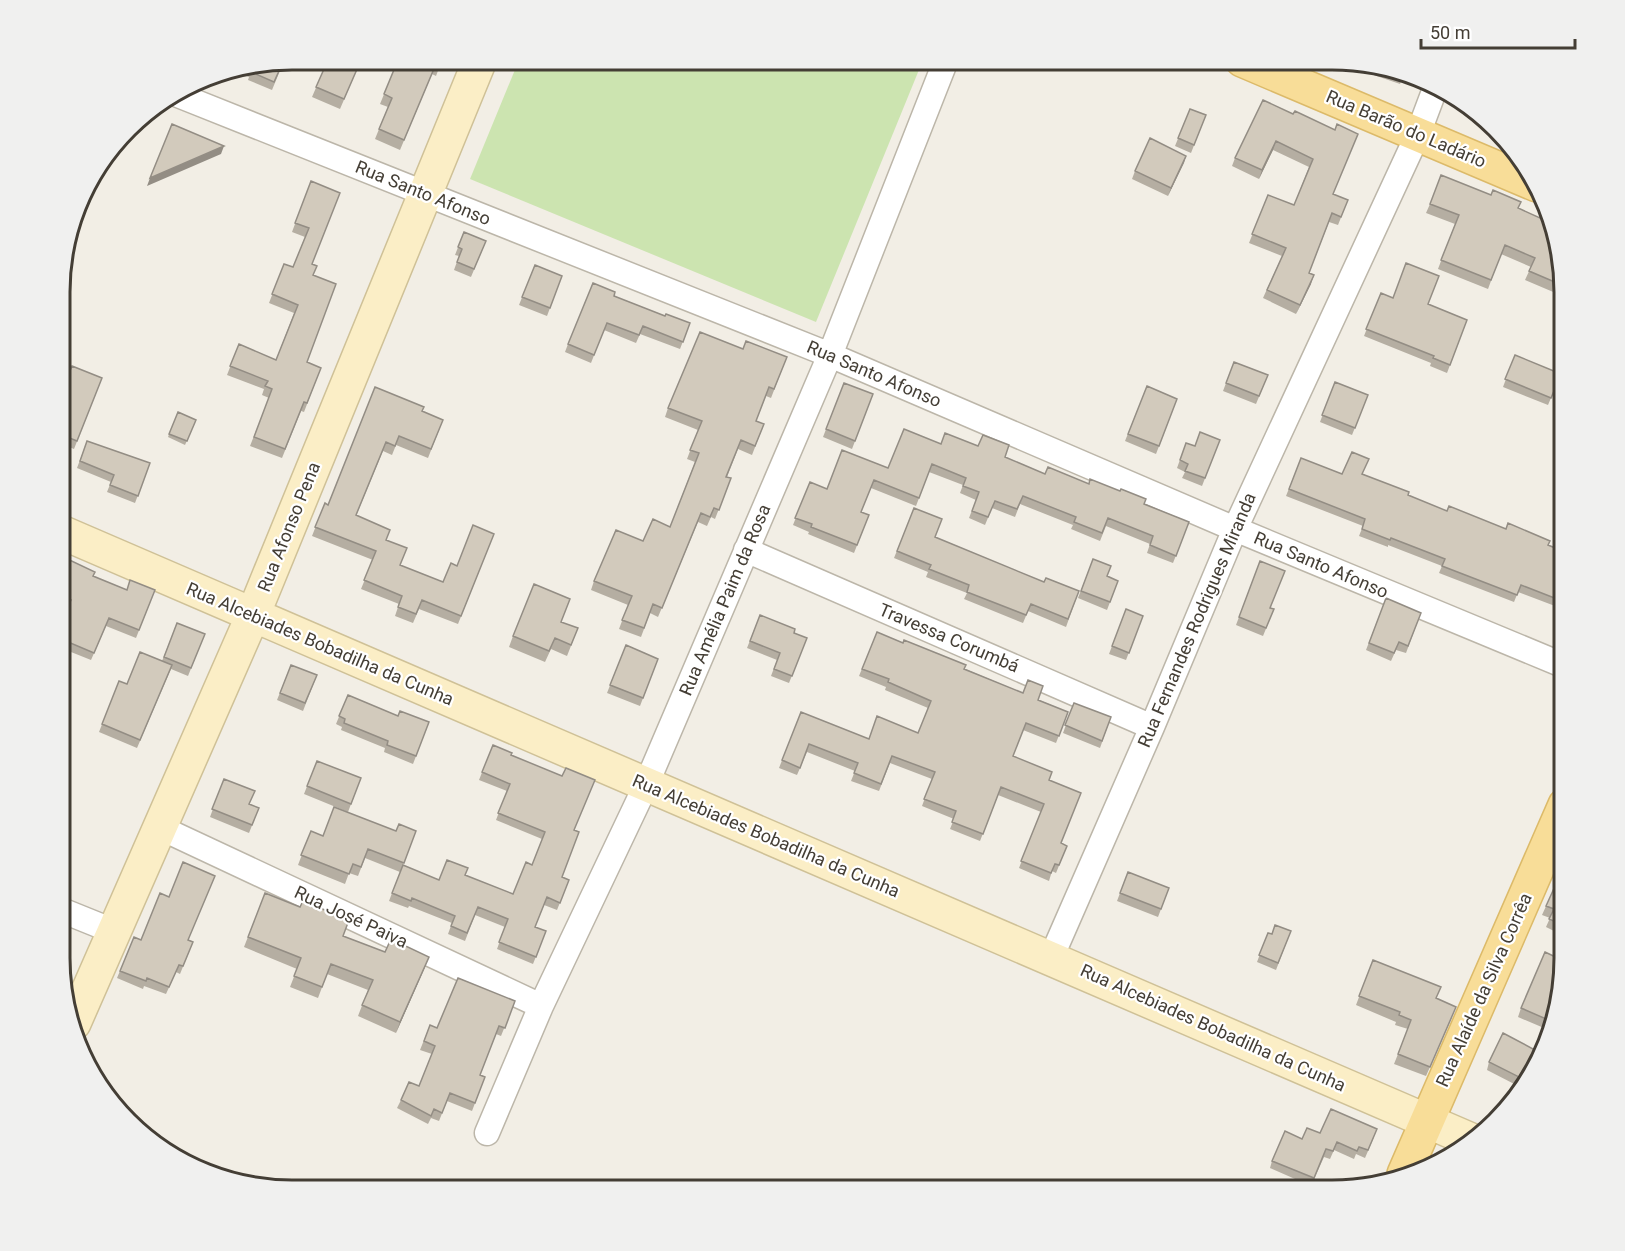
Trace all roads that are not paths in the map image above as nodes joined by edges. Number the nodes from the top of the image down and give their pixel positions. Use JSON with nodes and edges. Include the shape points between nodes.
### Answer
{"nodes":[{"id":1,"x":476,"y":70,"type":"edge"},
{"id":2,"x":942,"y":70,"type":"edge"},
{"id":3,"x":1266,"y":70,"type":"edge"},
{"id":4,"x":1433,"y":94,"type":"edge"},
{"id":5,"x":185,"y":98,"type":"edge"},
{"id":6,"x":1418,"y":134,"type":"junction"},
{"id":7,"x":1523,"y":179,"type":"edge"},
{"id":8,"x":425,"y":194,"type":"junction"},
{"id":9,"x":830,"y":355,"type":"junction"},
{"id":10,"x":1235,"y":529,"type":"junction"},
{"id":11,"x":70,"y":535,"type":"edge"},
{"id":12,"x":746,"y":550,"type":"junction"},
{"id":13,"x":253,"y":615,"type":"junction"},
{"id":14,"x":1554,"y":661,"type":"edge"},
{"id":15,"x":1152,"y":727,"type":"junction"},
{"id":16,"x":646,"y":785,"type":"junction"},
{"id":17,"x":161,"y":828,"type":"junction"},
{"id":18,"x":1554,"y":830,"type":"edge"},
{"id":19,"x":70,"y":914,"type":"edge"},
{"id":20,"x":113,"y":931,"type":"junction"},
{"id":21,"x":1051,"y":958,"type":"junction"},
{"id":22,"x":541,"y":1006,"type":"junction"},
{"id":23,"x":78,"y":1014,"type":"edge"},
{"id":24,"x":1426,"y":1121,"type":"junction"},
{"id":25,"x":487,"y":1133,"type":"dead end"},
{"id":26,"x":1465,"y":1137,"type":"edge"},
{"id":27,"x":1406,"y":1168,"type":"edge"}],
"edges":[{"from":1,"to":8,"type":"street","name":"Rua Afonso Pena"},
{"from":2,"to":9,"type":"street","name":"Rua Amélia Paim da Rosa"},
{"from":3,"to":6,"type":"main road","name":"Rua Barão do Ladário"},
{"from":4,"to":6,"type":"street","name":"Rua Fernandes Rodrigues Miranda"},
{"from":5,"to":8,"type":"street","name":"Rua Santo Afonso"},
{"from":6,"to":7,"type":"main road","name":"Rua Barão do Ladário"},
{"from":6,"to":10,"type":"street","name":"Rua Fernandes Rodrigues Miranda"},
{"from":8,"to":9,"type":"street","name":"Rua Santo Afonso"},
{"from":8,"to":13,"type":"street","name":"Rua Afonso Pena"},
{"from":9,"to":10,"type":"street","name":"Rua Santo Afonso"},
{"from":9,"to":12,"type":"street","name":"Rua Amélia Paim da Rosa"},
{"from":10,"to":14,"type":"street","name":"Rua Santo Afonso"},
{"from":10,"to":15,"type":"street","name":"Rua Fernandes Rodrigues Miranda"},
{"from":11,"to":13,"type":"street","name":"Rua Alcebiades Bobadilha da Cunha"},
{"from":12,"to":15,"type":"street","name":"Travessa Corumbá"},
{"from":12,"to":16,"type":"street","name":"Rua Amélia Paim da Rosa"},
{"from":13,"to":16,"type":"street","name":"Rua Alcebiades Bobadilha da Cunha"},
{"from":13,"to":17,"type":"street","name":"Rua Afonso Pena"},
{"from":15,"to":21,"type":"street","name":"Rua Fernandes Rodrigues Miranda"},
{"from":16,"to":21,"type":"street","name":"Rua Alcebiades Bobadilha da Cunha"},
{"from":16,"to":22,"type":"street","name":"Rua Amélia Paim da Rosa"},
{"from":17,"to":20,"type":"street","name":"Rua Afonso Pena"},
{"from":17,"to":22,"type":"street","name":"Rua José Paiva"},
{"from":18,"to":24,"type":"main road","name":"Rua Alaíde da Silva Corrêa"},
{"from":19,"to":20,"type":"street"},
{"from":20,"to":23,"type":"street","name":"Rua Afonso Pena"},
{"from":21,"to":24,"type":"street","name":"Rua Alcebiades Bobadilha da Cunha"},
{"from":22,"to":25,"type":"street","name":"Rua Amélia Paim da Rosa"},
{"from":24,"to":26,"type":"street","name":"Rua Alcebiades Bobadilha da Cunha"},
{"from":24,"to":27,"type":"main road","name":"Rua Alaíde da Silva Corrêa"}]}
